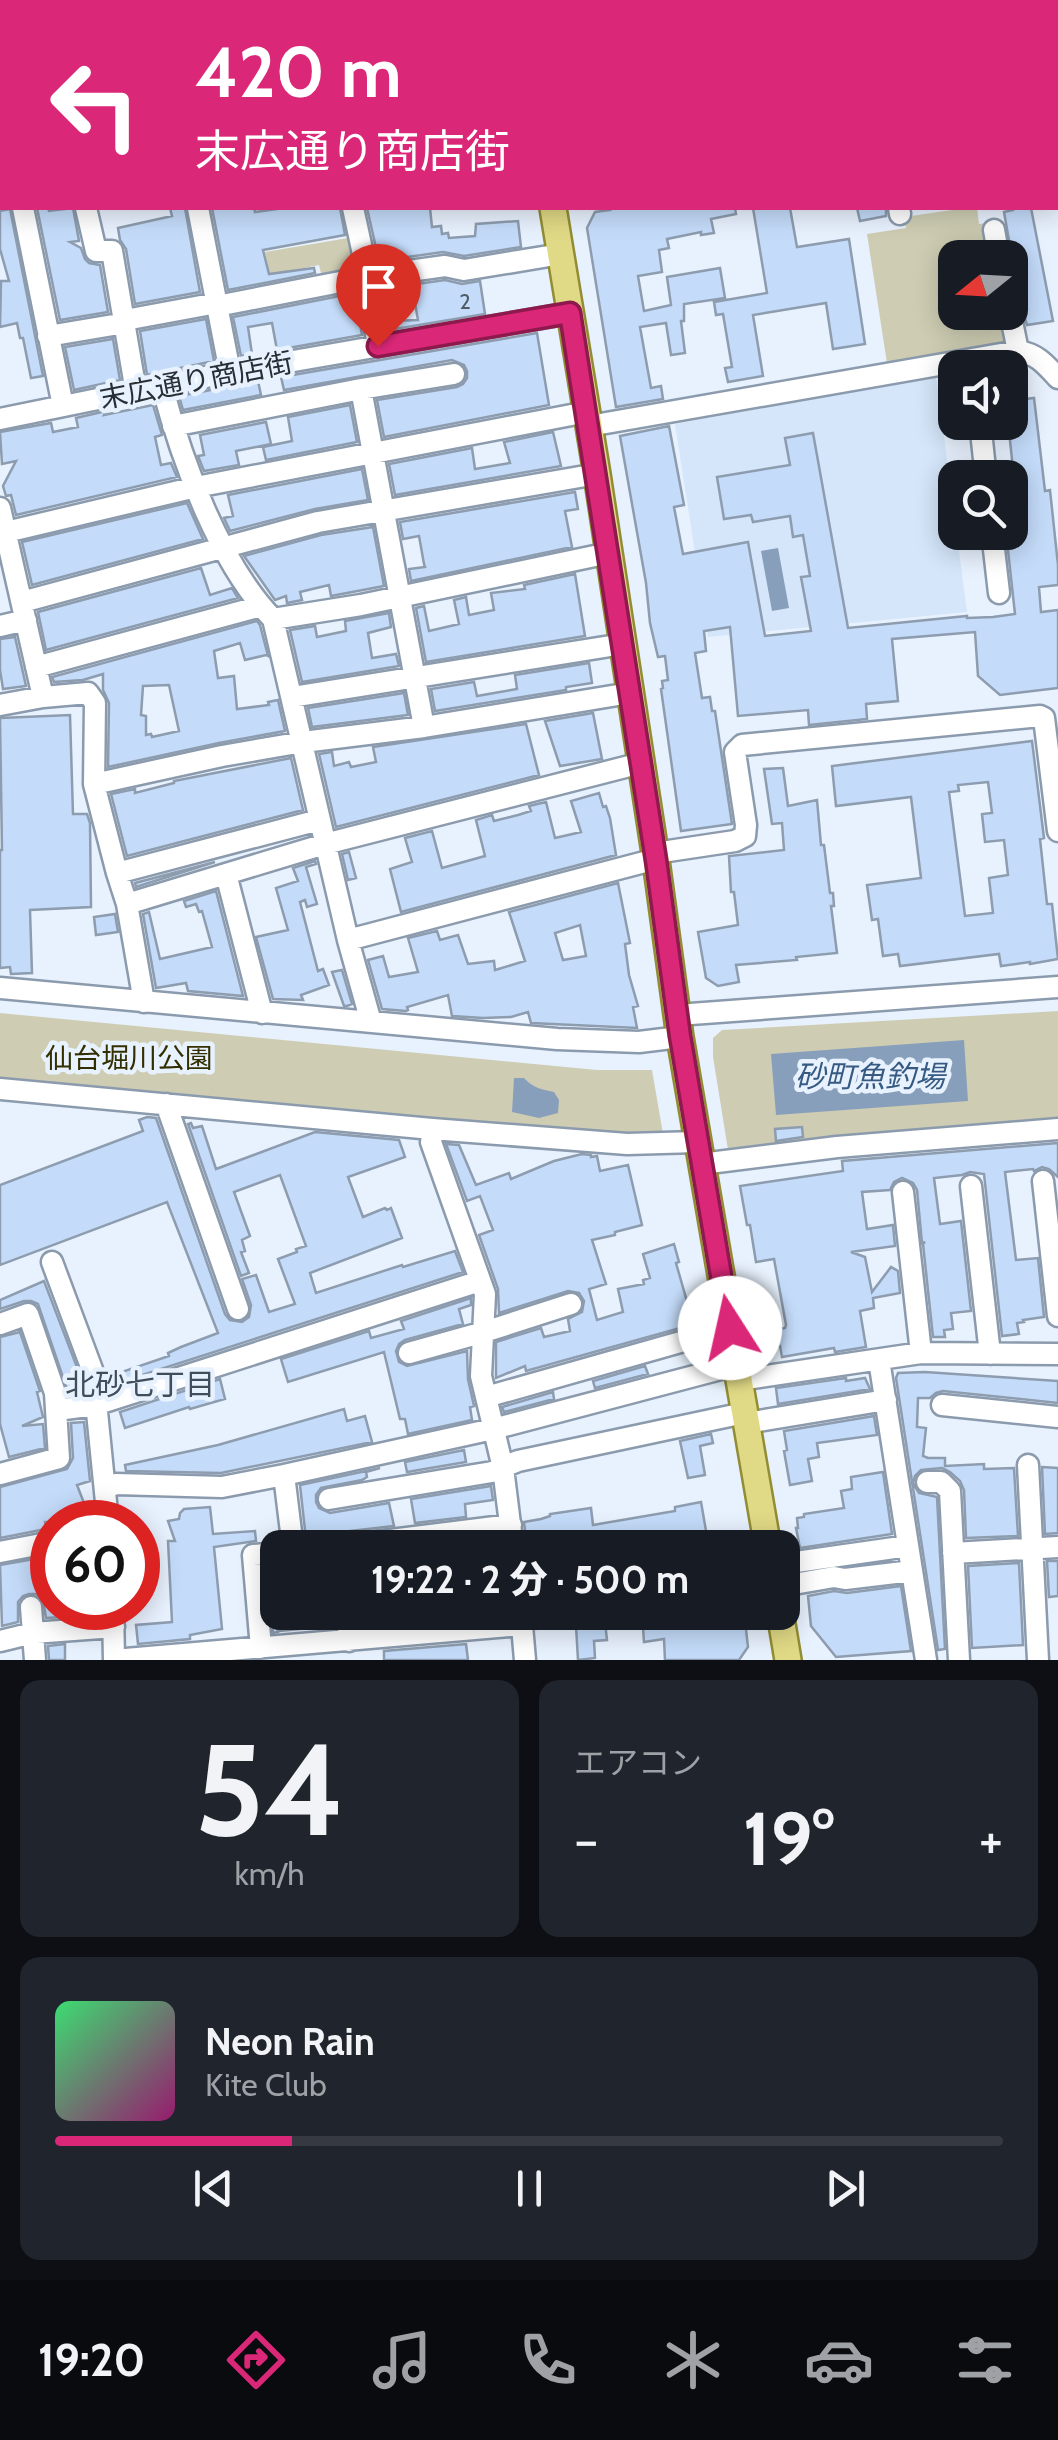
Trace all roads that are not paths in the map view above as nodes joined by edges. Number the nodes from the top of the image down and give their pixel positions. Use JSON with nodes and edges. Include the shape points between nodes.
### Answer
{"nodes":[{"id":1,"x":23,"y":210,"type":"edge"},
{"id":2,"x":86,"y":210,"type":"edge"},
{"id":3,"x":198,"y":210,"type":"edge"},
{"id":4,"x":353,"y":210,"type":"edge"},
{"id":5,"x":552,"y":210,"type":"edge"},
{"id":6,"x":994,"y":230,"type":"dead end"},
{"id":7,"x":996,"y":240,"type":"edge"},
{"id":8,"x":561,"y":254,"type":"junction"},
{"id":9,"x":367,"y":277,"type":"junction"},
{"id":10,"x":217,"y":304,"type":"junction"},
{"id":11,"x":570,"y":313,"type":"junction"},
{"id":12,"x":125,"y":321,"type":"junction"},
{"id":13,"x":48,"y":336,"type":"junction"},
{"id":14,"x":378,"y":346,"type":"junction"},
{"id":15,"x":1028,"y":353,"type":"edge"},
{"id":16,"x":938,"y":368,"type":"edge"},
{"id":17,"x":230,"y":372,"type":"junction"},
{"id":18,"x":454,"y":374,"type":"dead end"},
{"id":19,"x":1058,"y":378,"type":"edge"},
{"id":20,"x":162,"y":386,"type":"junction"},
{"id":21,"x":361,"y":389,"type":"junction"},
{"id":22,"x":136,"y":392,"type":"junction"},
{"id":23,"x":63,"y":406,"type":"junction"},
{"id":24,"x":0,"y":419,"type":"edge"},
{"id":25,"x":588,"y":419,"type":"junction"},
{"id":26,"x":172,"y":426,"type":"junction"},
{"id":27,"x":373,"y":453,"type":"junction"},
{"id":28,"x":597,"y":474,"type":"junction"},
{"id":29,"x":196,"y":487,"type":"junction"},
{"id":30,"x":0,"y":508,"type":"edge"},
{"id":31,"x":385,"y":510,"type":"junction"},
{"id":32,"x":6,"y":532,"type":"junction"},
{"id":33,"x":223,"y":548,"type":"junction"},
{"id":34,"x":994,"y":550,"type":"edge"},
{"id":35,"x":609,"y":553,"type":"junction"},
{"id":36,"x":999,"y":593,"type":"dead end"},
{"id":37,"x":401,"y":597,"type":"junction"},
{"id":38,"x":24,"y":611,"type":"junction"},
{"id":39,"x":267,"y":613,"type":"junction"},
{"id":40,"x":0,"y":626,"type":"edge"},
{"id":41,"x":623,"y":644,"type":"junction"},
{"id":42,"x":36,"y":667,"type":"junction"},
{"id":43,"x":415,"y":678,"type":"junction"},
{"id":44,"x":630,"y":692,"type":"junction"},
{"id":45,"x":43,"y":697,"type":"junction"},
{"id":46,"x":292,"y":697,"type":"junction"},
{"id":47,"x":0,"y":705,"type":"edge"},
{"id":48,"x":1051,"y":717,"type":"edge"},
{"id":49,"x":424,"y":727,"type":"junction"},
{"id":50,"x":303,"y":742,"type":"junction"},
{"id":51,"x":641,"y":763,"type":"junction"},
{"id":52,"x":94,"y":784,"type":"junction"},
{"id":53,"x":319,"y":820,"type":"junction"},
{"id":54,"x":1058,"y":831,"type":"edge"},
{"id":55,"x":325,"y":844,"type":"junction"},
{"id":56,"x":656,"y":856,"type":"junction"},
{"id":57,"x":116,"y":872,"type":"junction"},
{"id":58,"x":226,"y":874,"type":"junction"},
{"id":59,"x":127,"y":904,"type":"junction"},
{"id":60,"x":348,"y":940,"type":"junction"},
{"id":61,"x":1058,"y":986,"type":"edge"},
{"id":62,"x":0,"y":988,"type":"edge"},
{"id":63,"x":144,"y":1002,"type":"junction"},
{"id":64,"x":262,"y":1013,"type":"junction"},
{"id":65,"x":371,"y":1022,"type":"junction"},
{"id":66,"x":679,"y":1026,"type":"junction"},
{"id":67,"x":0,"y":1089,"type":"edge"},
{"id":68,"x":166,"y":1104,"type":"junction"},
{"id":69,"x":433,"y":1129,"type":"junction"},
{"id":70,"x":1058,"y":1129,"type":"edge"},
{"id":71,"x":699,"y":1153,"type":"junction"},
{"id":72,"x":1043,"y":1181,"type":"dead end"},
{"id":73,"x":971,"y":1186,"type":"dead end"},
{"id":74,"x":903,"y":1192,"type":"dead end"},
{"id":75,"x":52,"y":1262,"type":"dead end"},
{"id":76,"x":480,"y":1281,"type":"junction"},
{"id":77,"x":571,"y":1304,"type":"dead end"},
{"id":78,"x":238,"y":1309,"type":"dead end"},
{"id":79,"x":1058,"y":1316,"type":"edge"},
{"id":80,"x":0,"y":1324,"type":"edge"},
{"id":81,"x":730,"y":1328,"type":"junction"},
{"id":82,"x":484,"y":1332,"type":"junction"},
{"id":83,"x":409,"y":1353,"type":"dead end"},
{"id":84,"x":921,"y":1354,"type":"junction"},
{"id":85,"x":990,"y":1354,"type":"junction"},
{"id":86,"x":1058,"y":1354,"type":"edge"},
{"id":87,"x":880,"y":1360,"type":"junction"},
{"id":88,"x":738,"y":1372,"type":"junction"},
{"id":89,"x":486,"y":1397,"type":"junction"},
{"id":90,"x":886,"y":1400,"type":"junction"},
{"id":91,"x":95,"y":1405,"type":"junction"},
{"id":92,"x":942,"y":1405,"type":"dead end"},
{"id":93,"x":57,"y":1410,"type":"junction"},
{"id":94,"x":1058,"y":1417,"type":"edge"},
{"id":95,"x":745,"y":1418,"type":"junction"},
{"id":96,"x":494,"y":1429,"type":"junction"},
{"id":97,"x":1028,"y":1465,"type":"dead end"},
{"id":98,"x":2,"y":1468,"type":"edge"},
{"id":99,"x":503,"y":1468,"type":"junction"},
{"id":100,"x":284,"y":1475,"type":"junction"},
{"id":101,"x":928,"y":1482,"type":"dead end"},
{"id":102,"x":106,"y":1488,"type":"junction"},
{"id":103,"x":329,"y":1499,"type":"dead end"},
{"id":104,"x":107,"y":1500,"type":"edge"},
{"id":105,"x":511,"y":1525,"type":"junction"},
{"id":106,"x":290,"y":1530,"type":"edge"},
{"id":107,"x":486,"y":1530,"type":"edge"},
{"id":108,"x":511,"y":1530,"type":"edge"},
{"id":109,"x":765,"y":1530,"type":"edge"},
{"id":110,"x":30,"y":1546,"type":"edge"},
{"id":111,"x":908,"y":1546,"type":"junction"},
{"id":112,"x":1058,"y":1547,"type":"edge"},
{"id":113,"x":1032,"y":1548,"type":"junction"},
{"id":114,"x":0,"y":1552,"type":"edge"},
{"id":115,"x":953,"y":1552,"type":"junction"},
{"id":116,"x":260,"y":1555,"type":"edge"},
{"id":117,"x":800,"y":1561,"type":"edge"},
{"id":118,"x":912,"y":1571,"type":"junction"},
{"id":119,"x":800,"y":1583,"type":"edge"},
{"id":120,"x":33,"y":1630,"type":"edge"},
{"id":121,"x":52,"y":1630,"type":"edge"},
{"id":122,"x":114,"y":1630,"type":"edge"},
{"id":123,"x":348,"y":1630,"type":"edge"},
{"id":124,"x":404,"y":1630,"type":"edge"},
{"id":125,"x":523,"y":1630,"type":"edge"},
{"id":126,"x":783,"y":1630,"type":"edge"},
{"id":127,"x":33,"y":1634,"type":"junction"},
{"id":128,"x":0,"y":1641,"type":"edge"},
{"id":129,"x":349,"y":1641,"type":"junction"},
{"id":130,"x":261,"y":1648,"type":"junction"},
{"id":131,"x":36,"y":1660,"type":"edge"},
{"id":132,"x":114,"y":1660,"type":"edge"},
{"id":133,"x":525,"y":1660,"type":"edge"},
{"id":134,"x":788,"y":1660,"type":"edge"},
{"id":135,"x":926,"y":1660,"type":"edge"},
{"id":136,"x":959,"y":1660,"type":"edge"},
{"id":137,"x":1038,"y":1660,"type":"edge"}],
"edges":[{"from":1,"to":13,"type":"street"},
{"from":2,"to":12,"type":"street","via":[[96,251],[112,251]]},
{"from":3,"to":10,"type":"street"},
{"from":4,"to":9,"type":"street"},
{"from":5,"to":8,"type":"main road"},
{"from":6,"to":7,"type":"street"},
{"from":8,"to":9,"type":"street"},
{"from":8,"to":11,"type":"main road"},
{"from":9,"to":10,"type":"street"},
{"from":9,"to":14,"type":"street"},
{"from":10,"to":12,"type":"street"},
{"from":10,"to":17,"type":"street"},
{"from":11,"to":14,"type":"street","name":"末広通り商店街"},
{"from":11,"to":25,"type":"main road"},
{"from":12,"to":13,"type":"street"},
{"from":12,"to":22,"type":"street"},
{"from":13,"to":23,"type":"street"},
{"from":14,"to":17,"type":"street","name":"末広通り商店街"},
{"from":15,"to":19,"type":"street"},
{"from":16,"to":25,"type":"street"},
{"from":17,"to":20,"type":"street","name":"末広通り商店街"},
{"from":18,"to":21,"type":"street"},
{"from":20,"to":22,"type":"street","name":"末広通り商店街"},
{"from":20,"to":26,"type":"street"},
{"from":21,"to":26,"type":"street"},
{"from":21,"to":27,"type":"street"},
{"from":22,"to":23,"type":"street","name":"末広通り商店街"},
{"from":23,"to":24,"type":"street","name":"末広通り商店街"},
{"from":25,"to":27,"type":"street"},
{"from":25,"to":28,"type":"main road"},
{"from":26,"to":29,"type":"street"},
{"from":27,"to":29,"type":"street"},
{"from":27,"to":31,"type":"street"},
{"from":28,"to":31,"type":"street"},
{"from":28,"to":35,"type":"main road"},
{"from":29,"to":32,"type":"street"},
{"from":29,"to":33,"type":"street"},
{"from":30,"to":32,"type":"street"},
{"from":31,"to":33,"type":"street"},
{"from":31,"to":37,"type":"street"},
{"from":32,"to":38,"type":"street"},
{"from":33,"to":38,"type":"street"},
{"from":33,"to":39,"type":"street"},
{"from":34,"to":36,"type":"street"},
{"from":35,"to":37,"type":"street"},
{"from":35,"to":41,"type":"main road"},
{"from":37,"to":39,"type":"street"},
{"from":37,"to":43,"type":"street"},
{"from":38,"to":40,"type":"street"},
{"from":38,"to":42,"type":"street"},
{"from":39,"to":42,"type":"street"},
{"from":39,"to":46,"type":"street"},
{"from":41,"to":43,"type":"street"},
{"from":41,"to":44,"type":"main road"},
{"from":42,"to":45,"type":"street"},
{"from":43,"to":46,"type":"street"},
{"from":43,"to":49,"type":"street"},
{"from":44,"to":49,"type":"street"},
{"from":44,"to":51,"type":"main road"},
{"from":45,"to":47,"type":"street"},
{"from":45,"to":52,"type":"street","via":[[88,693],[95,703]]},
{"from":46,"to":50,"type":"street"},
{"from":48,"to":54,"type":"street"},
{"from":48,"to":56,"type":"street","via":[[742,745],[735,752],[745,836]]},
{"from":49,"to":50,"type":"street"},
{"from":50,"to":52,"type":"street"},
{"from":50,"to":53,"type":"street"},
{"from":51,"to":55,"type":"street"},
{"from":51,"to":56,"type":"main road"},
{"from":52,"to":57,"type":"street"},
{"from":53,"to":55,"type":"street"},
{"from":53,"to":57,"type":"street"},
{"from":55,"to":58,"type":"street"},
{"from":55,"to":60,"type":"street"},
{"from":56,"to":60,"type":"street"},
{"from":56,"to":66,"type":"main road"},
{"from":57,"to":59,"type":"street"},
{"from":58,"to":59,"type":"street"},
{"from":58,"to":64,"type":"street"},
{"from":59,"to":63,"type":"street"},
{"from":60,"to":65,"type":"street"},
{"from":61,"to":66,"type":"street"},
{"from":62,"to":63,"type":"street"},
{"from":63,"to":64,"type":"street"},
{"from":64,"to":65,"type":"street"},
{"from":65,"to":66,"type":"street","via":[[639,1042]]},
{"from":66,"to":71,"type":"main road"},
{"from":67,"to":68,"type":"street"},
{"from":68,"to":69,"type":"street"},
{"from":68,"to":78,"type":"street"},
{"from":69,"to":71,"type":"street"},
{"from":69,"to":76,"type":"street","via":[[431,1142]]},
{"from":70,"to":71,"type":"street"},
{"from":71,"to":81,"type":"main road"},
{"from":72,"to":79,"type":"street"},
{"from":73,"to":85,"type":"street"},
{"from":74,"to":84,"type":"street"},
{"from":75,"to":91,"type":"street","via":[[93,1372]]},
{"from":76,"to":82,"type":"street"},
{"from":76,"to":91,"type":"street"},
{"from":77,"to":82,"type":"street"},
{"from":80,"to":93,"type":"street","via":[[28,1314]]},
{"from":81,"to":88,"type":"main road"},
{"from":81,"to":89,"type":"street"},
{"from":82,"to":83,"type":"street"},
{"from":82,"to":89,"type":"street"},
{"from":84,"to":85,"type":"street"},
{"from":84,"to":87,"type":"street"},
{"from":85,"to":86,"type":"street"},
{"from":87,"to":88,"type":"street"},
{"from":87,"to":90,"type":"street"},
{"from":88,"to":95,"type":"main road"},
{"from":88,"to":96,"type":"street"},
{"from":89,"to":96,"type":"street"},
{"from":90,"to":95,"type":"street"},
{"from":90,"to":111,"type":"street"},
{"from":91,"to":93,"type":"street"},
{"from":91,"to":102,"type":"street"},
{"from":92,"to":94,"type":"street"},
{"from":93,"to":98,"type":"street","via":[[60,1458]]},
{"from":95,"to":99,"type":"street"},
{"from":95,"to":109,"type":"main road"},
{"from":96,"to":99,"type":"street"},
{"from":96,"to":100,"type":"street"},
{"from":97,"to":113,"type":"street"},
{"from":99,"to":103,"type":"street"},
{"from":99,"to":105,"type":"street"},
{"from":100,"to":102,"type":"street","via":[[222,1487]]},
{"from":100,"to":106,"type":"street"},
{"from":101,"to":115,"type":"street","via":[[942,1482],[950,1491]]},
{"from":102,"to":104,"type":"street"},
{"from":105,"to":107,"type":"street"},
{"from":105,"to":108,"type":"street"},
{"from":110,"to":114,"type":"street"},
{"from":111,"to":117,"type":"street"},
{"from":111,"to":118,"type":"street"},
{"from":112,"to":113,"type":"street"},
{"from":113,"to":115,"type":"street"},
{"from":113,"to":137,"type":"street"},
{"from":115,"to":136,"type":"street"},
{"from":116,"to":130,"type":"street","via":[[253,1556]]},
{"from":118,"to":119,"type":"street"},
{"from":118,"to":135,"type":"street"},
{"from":120,"to":127,"type":"street"},
{"from":121,"to":127,"type":"street"},
{"from":122,"to":132,"type":"street"},
{"from":123,"to":129,"type":"street"},
{"from":124,"to":129,"type":"street"},
{"from":125,"to":133,"type":"street"},
{"from":126,"to":134,"type":"main road"},
{"from":127,"to":128,"type":"street"},
{"from":127,"to":131,"type":"street"},
{"from":129,"to":130,"type":"street"},
{"from":130,"to":132,"type":"street"}]}
